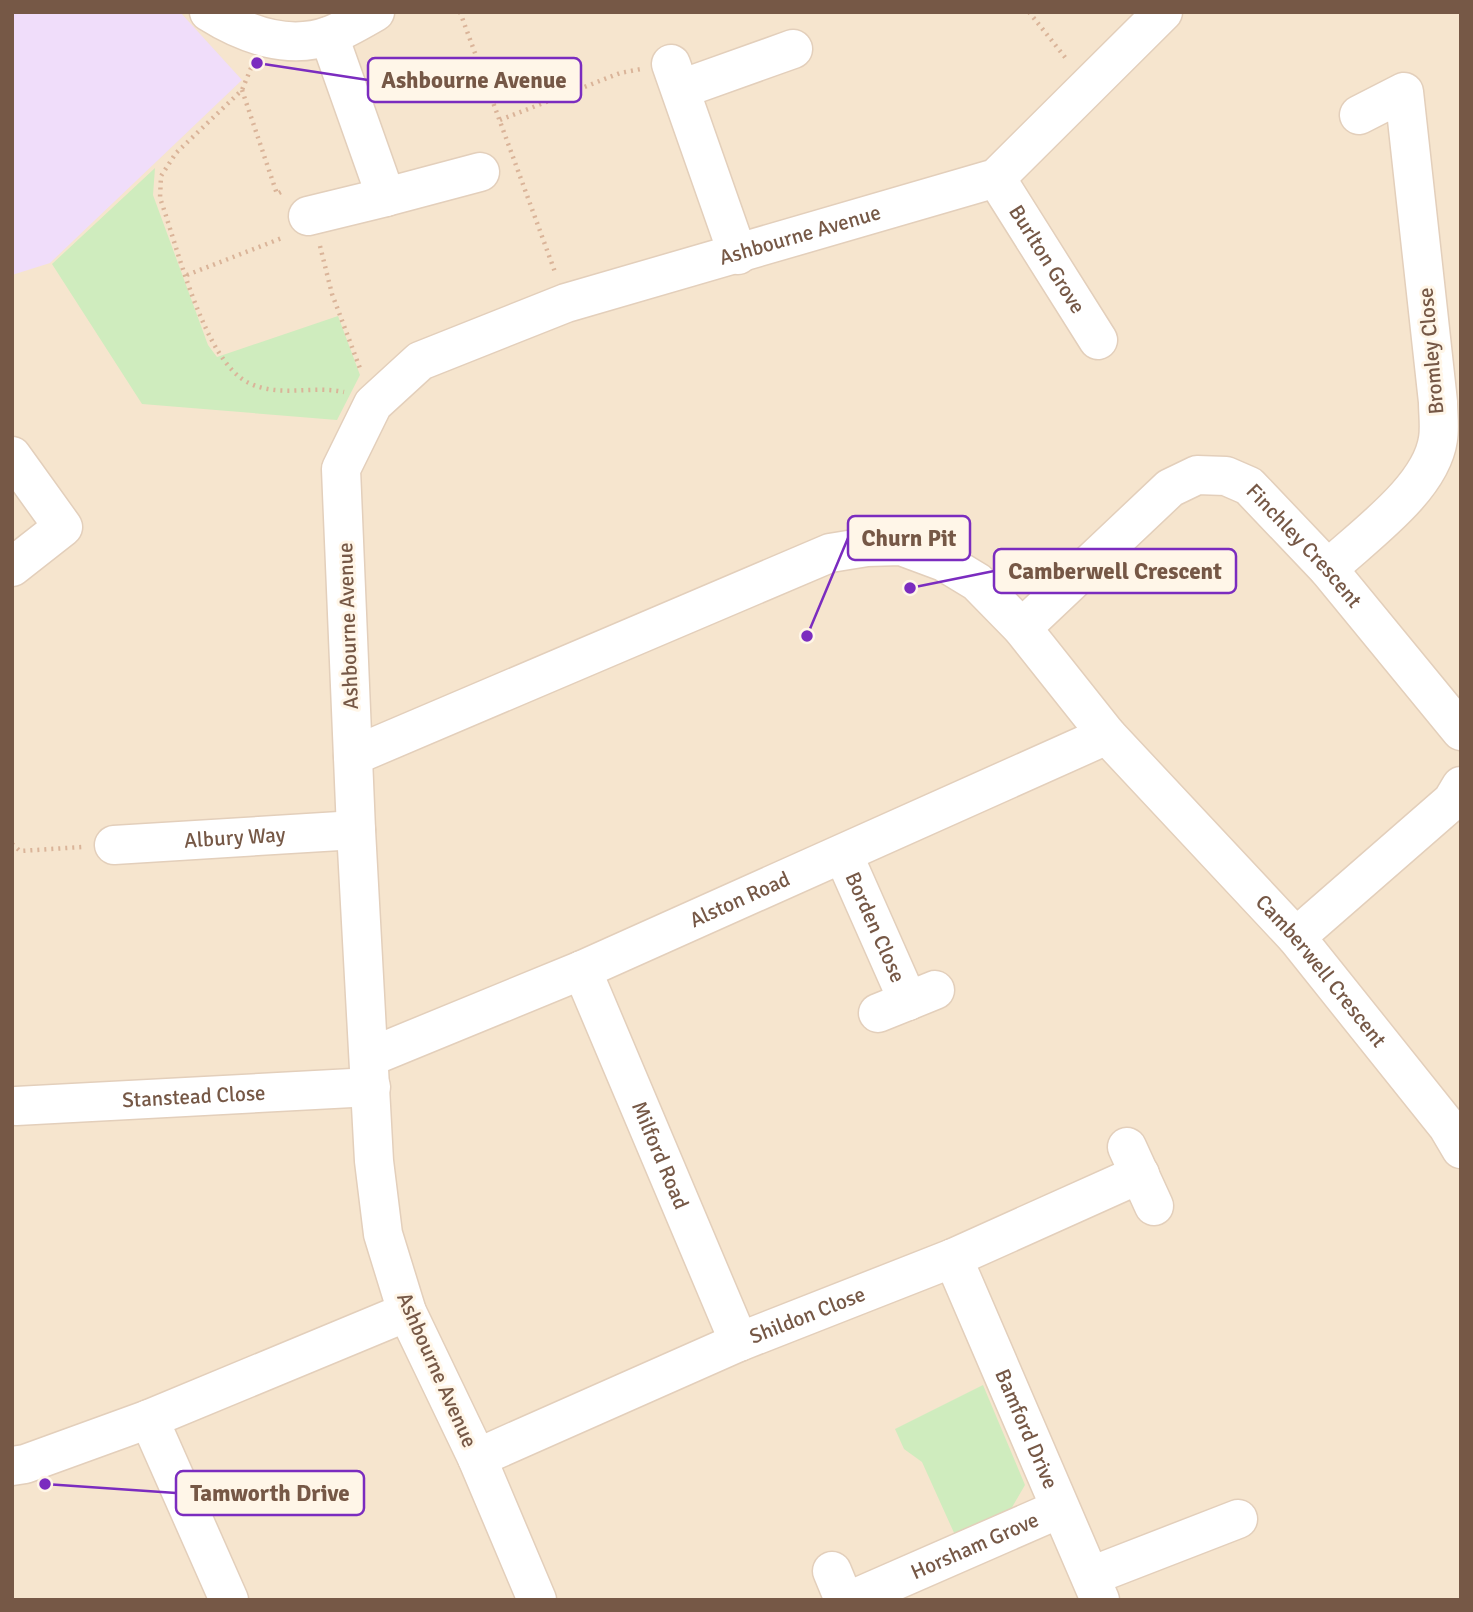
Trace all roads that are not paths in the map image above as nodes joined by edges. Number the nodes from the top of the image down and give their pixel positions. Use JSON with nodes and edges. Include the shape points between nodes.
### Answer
{"nodes":[{"id":1,"x":209,"y":12,"type":"edge"},
{"id":2,"x":375,"y":12,"type":"edge"},
{"id":3,"x":1163,"y":12,"type":"edge"},
{"id":4,"x":329,"y":36,"type":"junction"},
{"id":5,"x":793,"y":49,"type":"dead end"},
{"id":6,"x":1359,"y":115,"type":"dead end"},
{"id":7,"x":480,"y":172,"type":"dead end"},
{"id":8,"x":996,"y":178,"type":"junction"},
{"id":9,"x":386,"y":197,"type":"junction"},
{"id":10,"x":298,"y":226,"type":"road end"},
{"id":11,"x":738,"y":255,"type":"junction"},
{"id":12,"x":1076,"y":325,"type":"dead end"},
{"id":13,"x":12,"y":456,"type":"edge"},
{"id":14,"x":12,"y":567,"type":"edge"},
{"id":15,"x":1328,"y":569,"type":"junction"},
{"id":16,"x":1022,"y":628,"type":"junction"},
{"id":17,"x":1461,"y":730,"type":"edge"},
{"id":18,"x":1107,"y":735,"type":"junction"},
{"id":19,"x":353,"y":756,"type":"junction"},
{"id":20,"x":1461,"y":786,"type":"edge"},
{"id":21,"x":356,"y":830,"type":"junction"},
{"id":22,"x":136,"y":833,"type":"road end"},
{"id":23,"x":843,"y":853,"type":"junction"},
{"id":24,"x":1296,"y":937,"type":"junction"},
{"id":25,"x":582,"y":970,"type":"junction"},
{"id":26,"x":907,"y":1002,"type":"dead end"},
{"id":27,"x":370,"y":1072,"type":"junction"},
{"id":28,"x":41,"y":1114,"type":"dead end"},
{"id":29,"x":1461,"y":1149,"type":"edge"},
{"id":30,"x":1140,"y":1176,"type":"dead end"},
{"id":31,"x":953,"y":1258,"type":"junction"},
{"id":32,"x":407,"y":1312,"type":"junction"},
{"id":33,"x":739,"y":1342,"type":"junction"},
{"id":34,"x":149,"y":1419,"type":"junction"},
{"id":35,"x":477,"y":1458,"type":"junction"},
{"id":36,"x":12,"y":1466,"type":"edge"},
{"id":37,"x":1059,"y":1509,"type":"junction"},
{"id":38,"x":1237,"y":1518,"type":"dead end"},
{"id":39,"x":1095,"y":1588,"type":"edge"},
{"id":40,"x":843,"y":1590,"type":"edge"},
{"id":41,"x":229,"y":1600,"type":"edge"},
{"id":42,"x":537,"y":1600,"type":"edge"}],
"edges":[{"from":1,"to":4,"type":"street","via":[[263,39]]},
{"from":2,"to":4,"type":"street"},
{"from":3,"to":8,"type":"street","name":"Ashbourne Avenue"},
{"from":4,"to":9,"type":"street"},
{"from":5,"to":11,"type":"street","via":[[676,76]]},
{"from":6,"to":15,"type":"street","name":"Bromley Close","via":[[1411,88],[1438,440],[1429,467],[1412,491]]},
{"from":7,"to":9,"type":"street"},
{"from":8,"to":11,"type":"street","name":"Ashbourne Avenue"},
{"from":8,"to":12,"type":"street","name":"Burlton Grove"},
{"from":9,"to":10,"type":"street"},
{"from":11,"to":19,"type":"street","name":"Ashbourne Avenue","via":[[566,303],[420,361],[373,404],[341,469]]},
{"from":13,"to":14,"type":"street","via":[[69,535]]},
{"from":15,"to":16,"type":"street","name":"Finchley Crescent","via":[[1249,486],[1226,476],[1197,475],[1170,488]]},
{"from":15,"to":17,"type":"street","name":"Finchley Crescent"},
{"from":16,"to":18,"type":"street","name":"Camberwell Crescent"},
{"from":16,"to":19,"type":"street","name":"Camberwell Crescent","via":[[977,582],[944,562],[901,546],[830,553]]},
{"from":18,"to":23,"type":"street","name":"Alston Road"},
{"from":18,"to":24,"type":"street","name":"Camberwell Crescent"},
{"from":19,"to":21,"type":"street","name":"Ashbourne Avenue"},
{"from":20,"to":24,"type":"street","via":[[1451,801]]},
{"from":21,"to":22,"type":"street","name":"Albury Way"},
{"from":21,"to":27,"type":"street","name":"Ashbourne Avenue"},
{"from":23,"to":25,"type":"street","name":"Alston Road"},
{"from":23,"to":26,"type":"street","name":"Borden Close"},
{"from":24,"to":29,"type":"street","name":"Camberwell Crescent"},
{"from":25,"to":27,"type":"street","name":"Alston Road"},
{"from":25,"to":33,"type":"street","name":"Milford Road"},
{"from":27,"to":28,"type":"street","name":"Stanstead Close"},
{"from":27,"to":32,"type":"street","name":"Ashbourne Avenue","via":[[383,1234]]},
{"from":30,"to":31,"type":"street","name":"Shildon Close"},
{"from":31,"to":33,"type":"street","name":"Shildon Close"},
{"from":31,"to":37,"type":"street","name":"Bamford Drive"},
{"from":32,"to":34,"type":"street"},
{"from":32,"to":35,"type":"street","name":"Ashbourne Avenue"},
{"from":33,"to":35,"type":"street","name":"Shildon Close"},
{"from":34,"to":36,"type":"street"},
{"from":34,"to":41,"type":"street"},
{"from":35,"to":42,"type":"street","name":"Ashbourne Avenue"},
{"from":37,"to":39,"type":"street","name":"Bamford Drive"},
{"from":37,"to":40,"type":"street","name":"Horsham Grove"},
{"from":38,"to":39,"type":"street"}]}
